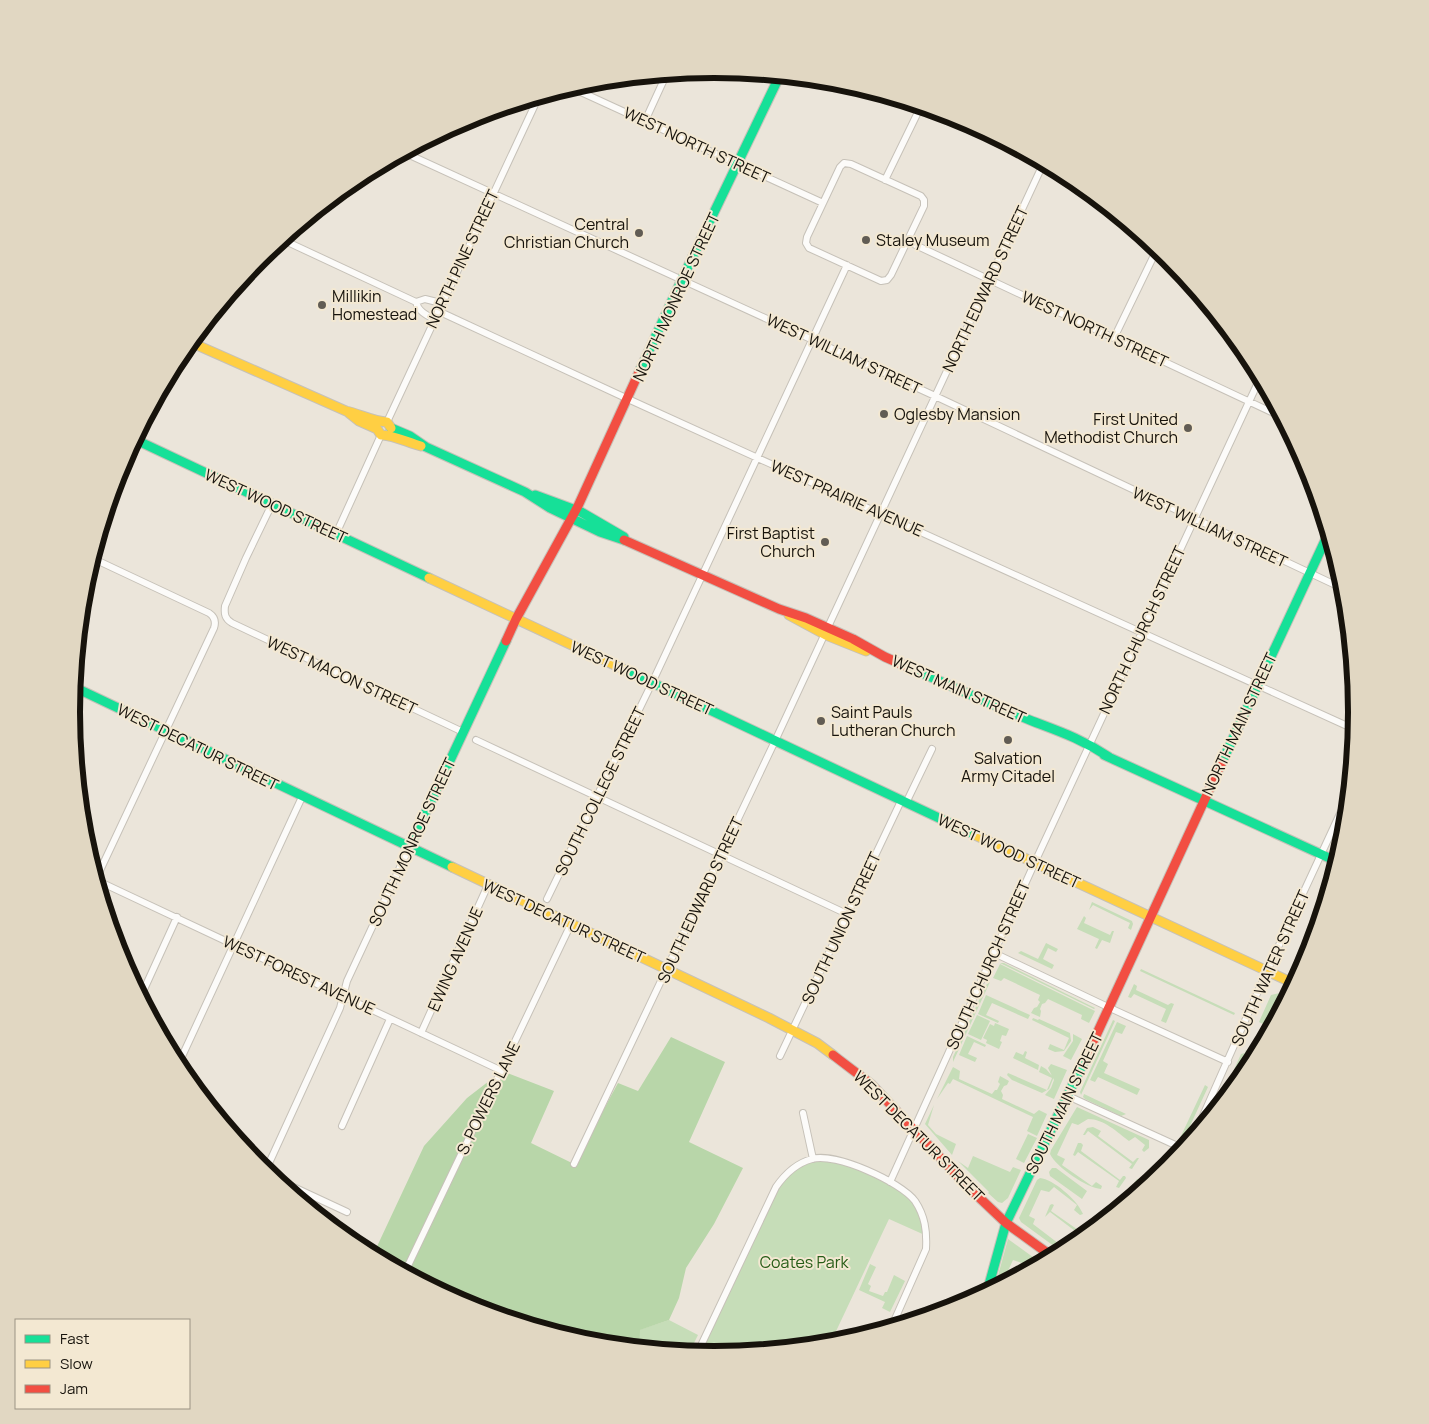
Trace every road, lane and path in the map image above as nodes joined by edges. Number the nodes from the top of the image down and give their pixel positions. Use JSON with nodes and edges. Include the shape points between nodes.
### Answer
{"nodes":[{"id":1,"x":664,"y":80,"type":"edge"},
{"id":2,"x":777,"y":81,"type":"edge"},
{"id":3,"x":581,"y":92,"type":"edge"},
{"id":4,"x":535,"y":103,"type":"edge"},
{"id":5,"x":918,"y":111,"type":"edge"},
{"id":6,"x":645,"y":121,"type":"junction"},
{"id":7,"x":411,"y":156,"type":"edge"},
{"id":8,"x":738,"y":164,"type":"junction"},
{"id":9,"x":1041,"y":168,"type":"edge"},
{"id":10,"x":885,"y":180,"type":"junction"},
{"id":11,"x":492,"y":194,"type":"junction"},
{"id":12,"x":823,"y":203,"type":"junction"},
{"id":13,"x":907,"y":241,"type":"junction"},
{"id":14,"x":288,"y":242,"type":"edge"},
{"id":15,"x":1155,"y":255,"type":"edge"},
{"id":16,"x":847,"y":265,"type":"junction"},
{"id":17,"x":682,"y":280,"type":"junction"},
{"id":18,"x":989,"y":280,"type":"junction"},
{"id":19,"x":416,"y":302,"type":"junction"},
{"id":20,"x":441,"y":303,"type":"junction"},
{"id":21,"x":438,"y":311,"type":"junction"},
{"id":22,"x":434,"y":319,"type":"junction"},
{"id":23,"x":1114,"y":338,"type":"junction"},
{"id":24,"x":812,"y":339,"type":"junction"},
{"id":25,"x":197,"y":345,"type":"edge"},
{"id":26,"x":1257,"y":384,"type":"edge"},
{"id":27,"x":935,"y":396,"type":"junction"},
{"id":28,"x":628,"y":399,"type":"junction"},
{"id":29,"x":1249,"y":401,"type":"junction"},
{"id":30,"x":1274,"y":413,"type":"edge"},
{"id":31,"x":384,"y":428,"type":"junction"},
{"id":32,"x":140,"y":442,"type":"edge"},
{"id":33,"x":758,"y":458,"type":"junction"},
{"id":34,"x":525,"y":492,"type":"junction"},
{"id":35,"x":272,"y":504,"type":"junction"},
{"id":36,"x":576,"y":510,"type":"junction"},
{"id":37,"x":881,"y":513,"type":"junction"},
{"id":38,"x":572,"y":519,"type":"junction"},
{"id":39,"x":1194,"y":519,"type":"junction"},
{"id":40,"x":336,"y":534,"type":"junction"},
{"id":41,"x":1325,"y":541,"type":"edge"},
{"id":42,"x":632,"y":543,"type":"junction"},
{"id":43,"x":99,"y":561,"type":"edge"},
{"id":44,"x":1310,"y":573,"type":"junction"},
{"id":45,"x":703,"y":575,"type":"junction"},
{"id":46,"x":1336,"y":585,"type":"edge"},
{"id":47,"x":516,"y":619,"type":"junction"},
{"id":48,"x":827,"y":631,"type":"junction"},
{"id":49,"x":1142,"y":632,"type":"junction"},
{"id":50,"x":652,"y":684,"type":"junction"},
{"id":51,"x":1257,"y":685,"type":"junction"},
{"id":52,"x":81,"y":691,"type":"edge"},
{"id":53,"x":1349,"y":727,"type":"edge"},
{"id":54,"x":165,"y":731,"type":"junction"},
{"id":55,"x":462,"y":732,"type":"junction"},
{"id":56,"x":476,"y":740,"type":"dead end"},
{"id":57,"x":775,"y":742,"type":"junction"},
{"id":58,"x":1089,"y":746,"type":"junction"},
{"id":59,"x":932,"y":749,"type":"dead end"},
{"id":60,"x":302,"y":797,"type":"junction"},
{"id":61,"x":597,"y":797,"type":"junction"},
{"id":62,"x":1204,"y":800,"type":"junction"},
{"id":63,"x":904,"y":802,"type":"junction"},
{"id":64,"x":1341,"y":810,"type":"edge"},
{"id":65,"x":409,"y":848,"type":"junction"},
{"id":66,"x":1321,"y":854,"type":"junction"},
{"id":67,"x":721,"y":856,"type":"junction"},
{"id":68,"x":1331,"y":859,"type":"edge"},
{"id":69,"x":1035,"y":862,"type":"junction"},
{"id":70,"x":100,"y":870,"type":"edge"},
{"id":71,"x":104,"y":883,"type":"edge"},
{"id":72,"x":488,"y":885,"type":"junction"},
{"id":73,"x":547,"y":899,"type":"dead end"},
{"id":74,"x":847,"y":914,"type":"junction"},
{"id":75,"x":177,"y":917,"type":"junction"},
{"id":76,"x":1151,"y":917,"type":"junction"},
{"id":77,"x":570,"y":924,"type":"junction"},
{"id":78,"x":234,"y":945,"type":"junction"},
{"id":79,"x":994,"y":953,"type":"junction"},
{"id":80,"x":667,"y":970,"type":"junction"},
{"id":81,"x":1267,"y":971,"type":"junction"},
{"id":82,"x":1289,"y":981,"type":"edge"},
{"id":83,"x":143,"y":989,"type":"edge"},
{"id":84,"x":342,"y":996,"type":"junction"},
{"id":85,"x":1110,"y":1008,"type":"junction"},
{"id":86,"x":390,"y":1019,"type":"junction"},
{"id":87,"x":793,"y":1030,"type":"junction"},
{"id":88,"x":421,"y":1033,"type":"junction"},
{"id":89,"x":780,"y":1056,"type":"dead end"},
{"id":90,"x":182,"y":1057,"type":"edge"},
{"id":91,"x":1228,"y":1062,"type":"junction"},
{"id":92,"x":502,"y":1071,"type":"junction"},
{"id":93,"x":1068,"y":1096,"type":"junction"},
{"id":94,"x":803,"y":1114,"type":"dead end"},
{"id":95,"x":1203,"y":1117,"type":"edge"},
{"id":96,"x":342,"y":1126,"type":"dead end"},
{"id":97,"x":914,"y":1129,"type":"junction"},
{"id":98,"x":1177,"y":1146,"type":"edge"},
{"id":99,"x":813,"y":1159,"type":"junction"},
{"id":100,"x":269,"y":1164,"type":"edge"},
{"id":101,"x":574,"y":1164,"type":"dead end"},
{"id":102,"x":890,"y":1182,"type":"junction"},
{"id":103,"x":294,"y":1187,"type":"edge"},
{"id":104,"x":347,"y":1212,"type":"dead end"},
{"id":105,"x":1006,"y":1223,"type":"junction"},
{"id":106,"x":1047,"y":1252,"type":"edge"},
{"id":107,"x":407,"y":1266,"type":"edge"},
{"id":108,"x":989,"y":1284,"type":"edge"},
{"id":109,"x":895,"y":1320,"type":"edge"},
{"id":110,"x":701,"y":1346,"type":"edge"}],
"edges":[{"from":1,"to":6,"type":"street"},
{"from":2,"to":8,"type":"street","name":"NORTH MONROE STREET"},
{"from":3,"to":6,"type":"street","name":"WEST NORTH STREET"},
{"from":4,"to":11,"type":"street","name":"NORTH PINE STREET"},
{"from":5,"to":10,"type":"street"},
{"from":6,"to":8,"type":"street","name":"WEST NORTH STREET"},
{"from":7,"to":11,"type":"street","name":"WEST WILLIAM STREET"},
{"from":8,"to":12,"type":"street","name":"WEST NORTH STREET"},
{"from":8,"to":17,"type":"street","name":"NORTH MONROE STREET"},
{"from":9,"to":18,"type":"street","name":"NORTH EDWARD STREET"},
{"from":10,"to":12,"type":"street","via":[[844,163]]},
{"from":10,"to":13,"type":"street","via":[[924,200]]},
{"from":11,"to":17,"type":"street","name":"WEST WILLIAM STREET"},
{"from":11,"to":20,"type":"street","name":"NORTH PINE STREET"},
{"from":12,"to":16,"type":"street","via":[[806,243],[809,248]]},
{"from":13,"to":16,"type":"street","via":[[887,280],[881,281]]},
{"from":13,"to":18,"type":"street","name":"WEST NORTH STREET"},
{"from":14,"to":19,"type":"street"},
{"from":15,"to":23,"type":"street"},
{"from":16,"to":24,"type":"street","name":"SOUTH COLLEGE STREET"},
{"from":17,"to":24,"type":"street","name":"WEST WILLIAM STREET"},
{"from":17,"to":28,"type":"street","name":"NORTH MONROE STREET"},
{"from":18,"to":23,"type":"street","name":"WEST NORTH STREET"},
{"from":18,"to":27,"type":"street","name":"NORTH EDWARD STREET"},
{"from":19,"to":20,"type":"street","via":[[425,299]]},
{"from":19,"to":22,"type":"street","via":[[422,312]]},
{"from":20,"to":21,"type":"street","name":"NORTH PINE STREET"},
{"from":21,"to":22,"type":"street","name":"NORTH PINE STREET"},
{"from":21,"to":28,"type":"street","name":"WEST PRAIRIE AVENUE"},
{"from":22,"to":31,"type":"street","name":"NORTH PINE STREET"},
{"from":23,"to":29,"type":"street","name":"WEST NORTH STREET"},
{"from":24,"to":27,"type":"street","name":"WEST WILLIAM STREET"},
{"from":24,"to":33,"type":"street","name":"SOUTH COLLEGE STREET"},
{"from":25,"to":31,"type":"street","name":"WEST MAIN STREET","via":[[346,411],[363,415]]},
{"from":26,"to":29,"type":"street","name":"NORTH CHURCH STREET"},
{"from":27,"to":37,"type":"street","name":"NORTH EDWARD STREET"},
{"from":27,"to":39,"type":"street","name":"WEST WILLIAM STREET"},
{"from":28,"to":33,"type":"street","name":"WEST PRAIRIE AVENUE"},
{"from":28,"to":36,"type":"street","name":"NORTH MONROE STREET"},
{"from":29,"to":30,"type":"street","name":"WEST NORTH STREET"},
{"from":29,"to":39,"type":"street","name":"NORTH CHURCH STREET"},
{"from":31,"to":34,"type":"street","name":"WEST MAIN STREET","via":[[410,436],[426,447]]},
{"from":31,"to":40,"type":"street","name":"NORTH PINE STREET"},
{"from":32,"to":35,"type":"street","name":"WEST WOOD STREET"},
{"from":33,"to":37,"type":"street","name":"WEST PRAIRIE AVENUE"},
{"from":33,"to":45,"type":"street","name":"SOUTH COLLEGE STREET"},
{"from":34,"to":36,"type":"street","name":"WEST MAIN STREET"},
{"from":34,"to":38,"type":"street","name":"WEST MAIN STREET"},
{"from":35,"to":40,"type":"street","name":"WEST WOOD STREET"},
{"from":35,"to":55,"type":"street","name":"WEST MACON STREET","via":[[225,606],[224,616],[232,623]]},
{"from":36,"to":38,"type":"street","name":"NORTH MONROE STREET"},
{"from":36,"to":42,"type":"street","name":"WEST MAIN STREET"},
{"from":37,"to":48,"type":"street","name":"NORTH EDWARD STREET"},
{"from":37,"to":49,"type":"street","name":"WEST PRAIRIE AVENUE"},
{"from":38,"to":42,"type":"street","name":"WEST MAIN STREET"},
{"from":38,"to":47,"type":"street","name":"SOUTH MONROE STREET"},
{"from":39,"to":44,"type":"street","name":"WEST WILLIAM STREET"},
{"from":39,"to":49,"type":"street","name":"NORTH CHURCH STREET"},
{"from":40,"to":47,"type":"street","name":"WEST WOOD STREET"},
{"from":41,"to":44,"type":"street","name":"NORTH MAIN STREET"},
{"from":42,"to":45,"type":"street","name":"WEST MAIN STREET"},
{"from":43,"to":54,"type":"street","via":[[209,613],[214,619],[214,628]]},
{"from":44,"to":46,"type":"street","name":"WEST WILLIAM STREET"},
{"from":44,"to":51,"type":"street","name":"NORTH MAIN STREET"},
{"from":45,"to":48,"type":"street","name":"WEST MAIN STREET","via":[[806,618]]},
{"from":45,"to":50,"type":"street","name":"SOUTH COLLEGE STREET"},
{"from":47,"to":50,"type":"street","name":"WEST WOOD STREET"},
{"from":47,"to":55,"type":"street","name":"SOUTH MONROE STREET"},
{"from":48,"to":57,"type":"street","name":"SOUTH EDWARD STREET"},
{"from":48,"to":58,"type":"street","name":"WEST MAIN STREET"},
{"from":49,"to":51,"type":"street","name":"WEST PRAIRIE AVENUE"},
{"from":49,"to":58,"type":"street","name":"NORTH CHURCH STREET"},
{"from":50,"to":57,"type":"street","name":"WEST WOOD STREET"},
{"from":50,"to":61,"type":"street","name":"SOUTH COLLEGE STREET"},
{"from":51,"to":53,"type":"street","name":"WEST PRAIRIE AVENUE"},
{"from":51,"to":62,"type":"street","name":"NORTH MAIN STREET"},
{"from":52,"to":54,"type":"street","name":"WEST DECATUR STREET"},
{"from":54,"to":60,"type":"street","name":"WEST DECATUR STREET"},
{"from":54,"to":70,"type":"street"},
{"from":55,"to":65,"type":"street","name":"SOUTH MONROE STREET"},
{"from":56,"to":61,"type":"street"},
{"from":57,"to":63,"type":"street","name":"WEST WOOD STREET"},
{"from":57,"to":67,"type":"street","name":"SOUTH EDWARD STREET"},
{"from":58,"to":62,"type":"street","name":"WEST MAIN STREET"},
{"from":58,"to":69,"type":"street","name":"SOUTH CHURCH STREET"},
{"from":59,"to":63,"type":"street","name":"SOUTH UNION STREET"},
{"from":60,"to":65,"type":"street","name":"WEST DECATUR STREET"},
{"from":60,"to":78,"type":"street"},
{"from":61,"to":67,"type":"street"},
{"from":61,"to":73,"type":"street","name":"SOUTH COLLEGE STREET"},
{"from":62,"to":66,"type":"street","name":"WEST MAIN STREET"},
{"from":62,"to":76,"type":"street","name":"NORTH MAIN STREET"},
{"from":63,"to":69,"type":"street","name":"WEST WOOD STREET"},
{"from":63,"to":74,"type":"street","name":"SOUTH UNION STREET"},
{"from":64,"to":66,"type":"street","name":"SOUTH WATER STREET"},
{"from":65,"to":72,"type":"street","name":"WEST DECATUR STREET"},
{"from":65,"to":84,"type":"street","name":"SOUTH MONROE STREET"},
{"from":66,"to":68,"type":"street","name":"WEST MAIN STREET"},
{"from":66,"to":81,"type":"street","name":"SOUTH WATER STREET"},
{"from":67,"to":74,"type":"street"},
{"from":67,"to":80,"type":"street","name":"SOUTH EDWARD STREET"},
{"from":69,"to":76,"type":"street","name":"WEST WOOD STREET"},
{"from":69,"to":79,"type":"street","name":"SOUTH CHURCH STREET"},
{"from":71,"to":75,"type":"street","name":"WEST FOREST AVENUE"},
{"from":72,"to":77,"type":"street","name":"WEST DECATUR STREET"},
{"from":72,"to":88,"type":"street","name":"EWING AVENUE"},
{"from":74,"to":87,"type":"street","name":"SOUTH UNION STREET"},
{"from":75,"to":78,"type":"street","name":"WEST FOREST AVENUE"},
{"from":75,"to":83,"type":"street"},
{"from":76,"to":81,"type":"street","name":"WEST WOOD STREET"},
{"from":76,"to":85,"type":"street","name":"SOUTH MAIN STREET"},
{"from":77,"to":80,"type":"street","name":"WEST DECATUR STREET"},
{"from":77,"to":92,"type":"street","name":"S. POWERS LANE"},
{"from":78,"to":84,"type":"street","name":"WEST FOREST AVENUE"},
{"from":78,"to":90,"type":"street"},
{"from":79,"to":85,"type":"street"},
{"from":79,"to":97,"type":"street","name":"SOUTH CHURCH STREET"},
{"from":80,"to":87,"type":"street","name":"WEST DECATUR STREET"},
{"from":80,"to":101,"type":"street","name":"SOUTH EDWARD STREET"},
{"from":81,"to":82,"type":"street","name":"WEST WOOD STREET"},
{"from":81,"to":91,"type":"street","name":"SOUTH WATER STREET"},
{"from":84,"to":86,"type":"street","name":"WEST FOREST AVENUE"},
{"from":84,"to":100,"type":"street","name":"SOUTH MONROE STREET","via":[[340,1008]]},
{"from":85,"to":91,"type":"street"},
{"from":85,"to":93,"type":"street","name":"SOUTH MAIN STREET"},
{"from":86,"to":88,"type":"street","name":"WEST FOREST AVENUE"},
{"from":86,"to":96,"type":"street"},
{"from":87,"to":89,"type":"street","name":"SOUTH UNION STREET"},
{"from":87,"to":97,"type":"street","name":"WEST DECATUR STREET","via":[[817,1043],[871,1084]]},
{"from":88,"to":92,"type":"street","name":"WEST FOREST AVENUE"},
{"from":91,"to":95,"type":"street","name":"SOUTH WATER STREET"},
{"from":92,"to":107,"type":"street","name":"S. POWERS LANE"},
{"from":93,"to":98,"type":"street"},
{"from":93,"to":105,"type":"street","name":"SOUTH MAIN STREET"},
{"from":94,"to":99,"type":"street"},
{"from":97,"to":102,"type":"street","name":"SOUTH CHURCH STREET"},
{"from":97,"to":105,"type":"street","name":"WEST DECATUR STREET"},
{"from":99,"to":102,"type":"street","via":[[838,1160]]},
{"from":99,"to":110,"type":"street","via":[[782,1177]]},
{"from":102,"to":109,"type":"street","via":[[915,1201],[923,1215],[927,1236],[922,1261]]},
{"from":103,"to":104,"type":"street"},
{"from":105,"to":106,"type":"street","name":"WEST DECATUR STREET"},
{"from":105,"to":108,"type":"street","name":"SOUTH MAIN STREET"}]}
